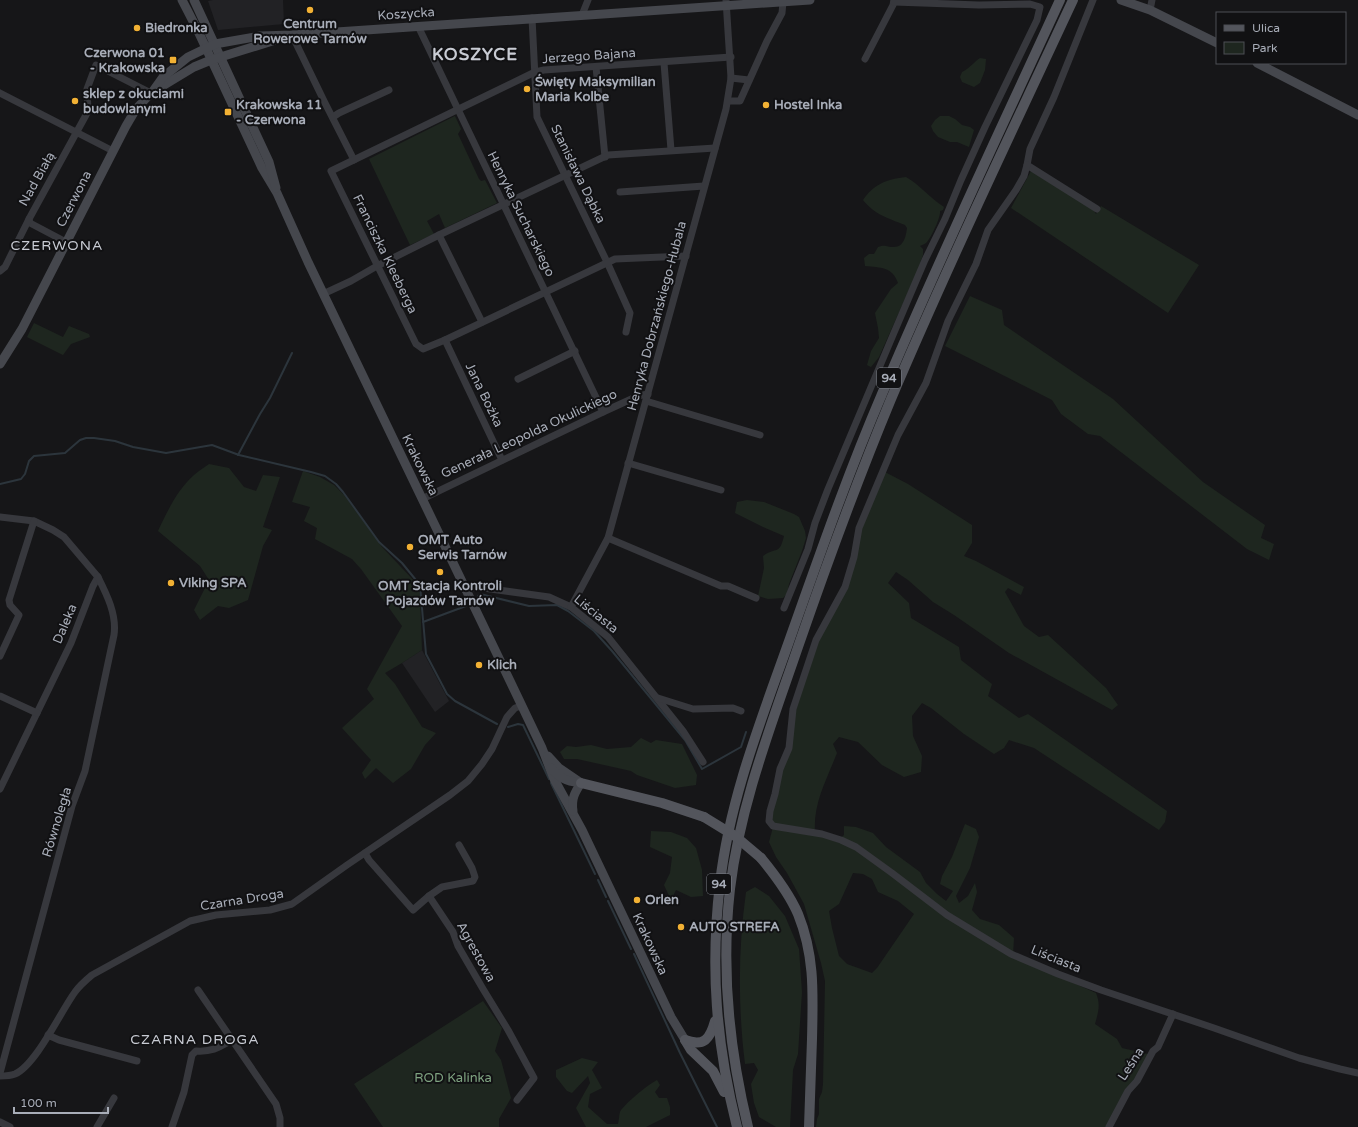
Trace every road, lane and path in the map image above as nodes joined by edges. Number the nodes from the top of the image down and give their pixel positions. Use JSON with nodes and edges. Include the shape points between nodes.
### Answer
{"nodes":[{"id":1,"x":182,"y":0,"type":"edge"},
{"id":2,"x":194,"y":0,"type":"edge"},
{"id":3,"x":588,"y":0,"type":"edge"},
{"id":4,"x":810,"y":0,"type":"edge"},
{"id":5,"x":1060,"y":0,"type":"edge"},
{"id":6,"x":1072,"y":0,"type":"edge"},
{"id":7,"x":1093,"y":0,"type":"edge"},
{"id":8,"x":1120,"y":0,"type":"edge"},
{"id":9,"x":1152,"y":0,"type":"edge"},
{"id":10,"x":894,"y":1,"type":"edge"},
{"id":11,"x":783,"y":2,"type":"junction"},
{"id":12,"x":726,"y":3,"type":"edge"},
{"id":13,"x":1150,"y":10,"type":"junction"},
{"id":14,"x":582,"y":15,"type":"junction"},
{"id":15,"x":532,"y":18,"type":"junction"},
{"id":16,"x":418,"y":26,"type":"junction"},
{"id":17,"x":292,"y":34,"type":"junction"},
{"id":18,"x":1216,"y":43,"type":"edge"},
{"id":19,"x":215,"y":44,"type":"junction"},
{"id":20,"x":206,"y":48,"type":"junction"},
{"id":21,"x":221,"y":56,"type":"junction"},
{"id":22,"x":731,"y":57,"type":"junction"},
{"id":23,"x":865,"y":59,"type":"dead end"},
{"id":24,"x":211,"y":60,"type":"junction"},
{"id":25,"x":664,"y":63,"type":"junction"},
{"id":26,"x":1259,"y":64,"type":"edge"},
{"id":27,"x":596,"y":67,"type":"junction"},
{"id":28,"x":536,"y":72,"type":"junction"},
{"id":29,"x":732,"y":78,"type":"junction"},
{"id":30,"x":749,"y":80,"type":"junction"},
{"id":31,"x":389,"y":90,"type":"dead end"},
{"id":32,"x":152,"y":92,"type":"junction"},
{"id":33,"x":0,"y":93,"type":"edge"},
{"id":34,"x":728,"y":101,"type":"junction"},
{"id":35,"x":458,"y":110,"type":"junction"},
{"id":36,"x":1358,"y":115,"type":"edge"},
{"id":37,"x":333,"y":117,"type":"junction"},
{"id":38,"x":77,"y":132,"type":"junction"},
{"id":39,"x":715,"y":148,"type":"junction"},
{"id":40,"x":670,"y":150,"type":"junction"},
{"id":41,"x":113,"y":151,"type":"junction"},
{"id":42,"x":605,"y":157,"type":"junction"},
{"id":43,"x":354,"y":160,"type":"junction"},
{"id":44,"x":1027,"y":165,"type":"junction"},
{"id":45,"x":564,"y":175,"type":"junction"},
{"id":46,"x":704,"y":186,"type":"junction"},
{"id":47,"x":620,"y":192,"type":"dead end"},
{"id":48,"x":277,"y":193,"type":"junction"},
{"id":49,"x":504,"y":205,"type":"junction"},
{"id":50,"x":1097,"y":209,"type":"dead end"},
{"id":51,"x":29,"y":219,"type":"junction"},
{"id":52,"x":439,"y":235,"type":"junction"},
{"id":53,"x":66,"y":242,"type":"junction"},
{"id":54,"x":686,"y":256,"type":"junction"},
{"id":55,"x":607,"y":262,"type":"junction"},
{"id":56,"x":377,"y":266,"type":"junction"},
{"id":57,"x":0,"y":271,"type":"edge"},
{"id":58,"x":545,"y":292,"type":"junction"},
{"id":59,"x":323,"y":294,"type":"junction"},
{"id":60,"x":482,"y":322,"type":"junction"},
{"id":61,"x":626,"y":332,"type":"dead end"},
{"id":62,"x":445,"y":340,"type":"junction"},
{"id":63,"x":575,"y":352,"type":"junction"},
{"id":64,"x":0,"y":364,"type":"edge"},
{"id":65,"x":518,"y":379,"type":"dead end"},
{"id":66,"x":647,"y":398,"type":"junction"},
{"id":67,"x":603,"y":412,"type":"junction"},
{"id":68,"x":760,"y":435,"type":"dead end"},
{"id":69,"x":502,"y":460,"type":"junction"},
{"id":70,"x":628,"y":463,"type":"junction"},
{"id":71,"x":721,"y":490,"type":"dead end"},
{"id":72,"x":422,"y":499,"type":"junction"},
{"id":73,"x":0,"y":517,"type":"edge"},
{"id":74,"x":34,"y":521,"type":"junction"},
{"id":75,"x":608,"y":538,"type":"junction"},
{"id":76,"x":98,"y":577,"type":"junction"},
{"id":77,"x":465,"y":590,"type":"junction"},
{"id":78,"x":756,"y":598,"type":"dead end"},
{"id":79,"x":571,"y":606,"type":"junction"},
{"id":80,"x":784,"y":608,"type":"dead end"},
{"id":81,"x":0,"y":656,"type":"edge"},
{"id":82,"x":0,"y":696,"type":"edge"},
{"id":83,"x":658,"y":698,"type":"junction"},
{"id":84,"x":521,"y":706,"type":"junction"},
{"id":85,"x":742,"y":711,"type":"dead end"},
{"id":86,"x":37,"y":713,"type":"junction"},
{"id":87,"x":542,"y":748,"type":"junction"},
{"id":88,"x":703,"y":762,"type":"dead end"},
{"id":89,"x":550,"y":767,"type":"junction"},
{"id":90,"x":581,"y":782,"type":"junction"},
{"id":91,"x":0,"y":789,"type":"edge"},
{"id":92,"x":568,"y":805,"type":"junction"},
{"id":93,"x":574,"y":814,"type":"junction"},
{"id":94,"x":459,"y":845,"type":"dead end"},
{"id":95,"x":365,"y":853,"type":"junction"},
{"id":96,"x":429,"y":896,"type":"junction"},
{"id":97,"x":198,"y":990,"type":"dead end"},
{"id":98,"x":716,"y":1003,"type":"junction"},
{"id":99,"x":1173,"y":1014,"type":"junction"},
{"id":100,"x":48,"y":1035,"type":"junction"},
{"id":101,"x":232,"y":1040,"type":"junction"},
{"id":102,"x":684,"y":1040,"type":"junction"},
{"id":103,"x":137,"y":1061,"type":"dead end"},
{"id":104,"x":1358,"y":1073,"type":"edge"},
{"id":105,"x":0,"y":1074,"type":"edge"},
{"id":106,"x":740,"y":1092,"type":"junction"},
{"id":107,"x":114,"y":1098,"type":"dead end"},
{"id":108,"x":517,"y":1100,"type":"dead end"},
{"id":109,"x":732,"y":1108,"type":"junction"},
{"id":110,"x":0,"y":1122,"type":"edge"},
{"id":111,"x":10,"y":1127,"type":"edge"},
{"id":112,"x":97,"y":1127,"type":"edge"},
{"id":113,"x":172,"y":1127,"type":"edge"},
{"id":114,"x":280,"y":1127,"type":"edge"},
{"id":115,"x":737,"y":1127,"type":"edge"},
{"id":116,"x":748,"y":1127,"type":"edge"},
{"id":117,"x":752,"y":1127,"type":"edge"},
{"id":118,"x":809,"y":1127,"type":"edge"},
{"id":119,"x":1109,"y":1127,"type":"edge"}],
"edges":[{"from":1,"to":20,"type":"main road","name":"Krakowska"},
{"from":2,"to":19,"type":"main road","name":"Krakowska"},
{"from":3,"to":14,"type":"street"},
{"from":4,"to":11,"type":"main road","name":"Koszycka"},
{"from":5,"to":98,"type":"main road","number":"94","via":[[881,397],[825,538],[754,742],[730,821],[722,862],[715,931]]},
{"from":6,"to":106,"type":"main road","number":"94","via":[[891,400],[836,541],[757,767],[733,863],[726,933],[727,1004]]},
{"from":7,"to":44,"type":"street","via":[[1030,149]]},
{"from":8,"to":13,"type":"main road"},
{"from":9,"to":13,"type":"street"},
{"from":10,"to":23,"type":"street"},
{"from":10,"to":80,"type":"street","via":[[979,5],[1030,4],[1040,7],[890,342],[814,523],[808,549]]},
{"from":11,"to":12,"type":"main road","name":"Koszycka"},
{"from":11,"to":30,"type":"street","via":[[782,13]]},
{"from":12,"to":14,"type":"main road","name":"Koszycka"},
{"from":12,"to":22,"type":"street","name":"Henryka Dobrzańskiego-Hubala"},
{"from":13,"to":18,"type":"main road"},
{"from":14,"to":15,"type":"main road","name":"Koszycka"},
{"from":15,"to":16,"type":"main road","name":"Koszycka"},
{"from":15,"to":28,"type":"street","name":"Stanisława Dąbka"},
{"from":16,"to":17,"type":"main road","name":"Koszycka"},
{"from":16,"to":35,"type":"street","name":"Henryka Sucharskiego"},
{"from":17,"to":19,"type":"main road","name":"Koszycka","via":[[260,36]]},
{"from":17,"to":21,"type":"main road","name":"Koszycka"},
{"from":17,"to":37,"type":"street"},
{"from":19,"to":20,"type":"main road"},
{"from":19,"to":21,"type":"main road","name":"Krakowska"},
{"from":20,"to":24,"type":"main road","name":"Krakowska"},
{"from":20,"to":32,"type":"main road","name":"Czerwona","via":[[177,65],[163,77]]},
{"from":21,"to":24,"type":"main road"},
{"from":21,"to":48,"type":"main road","name":"Krakowska","via":[[269,162]]},
{"from":22,"to":25,"type":"street","name":"Jerzego Bajana"},
{"from":22,"to":29,"type":"street","name":"Henryka Dobrzańskiego-Hubala"},
{"from":24,"to":32,"type":"main road","name":"Czerwona"},
{"from":24,"to":48,"type":"main road","name":"Krakowska","via":[[262,168]]},
{"from":25,"to":27,"type":"street","name":"Jerzego Bajana"},
{"from":25,"to":40,"type":"street"},
{"from":26,"to":36,"type":"main road"},
{"from":27,"to":28,"type":"street","name":"Jerzego Bajana"},
{"from":27,"to":42,"type":"street"},
{"from":28,"to":35,"type":"street","name":"Jerzego Bajana"},
{"from":28,"to":45,"type":"street","name":"Stanisława Dąbka","via":[[537,117]]},
{"from":29,"to":30,"type":"street"},
{"from":29,"to":34,"type":"street","name":"Henryka Dobrzańskiego-Hubala"},
{"from":30,"to":34,"type":"street","via":[[740,101]]},
{"from":31,"to":37,"type":"street"},
{"from":32,"to":38,"type":"street","name":"Nad Białą","via":[[96,65],[87,89],[88,111]]},
{"from":32,"to":41,"type":"main road","name":"Czerwona","via":[[136,109]]},
{"from":33,"to":38,"type":"street"},
{"from":34,"to":39,"type":"street","name":"Henryka Dobrzańskiego-Hubala"},
{"from":35,"to":43,"type":"street","name":"Franciszka Kleeberga"},
{"from":35,"to":49,"type":"street","name":"Henryka Sucharskiego"},
{"from":37,"to":43,"type":"street"},
{"from":38,"to":41,"type":"street"},
{"from":38,"to":51,"type":"street","name":"Nad Białą"},
{"from":39,"to":40,"type":"street"},
{"from":39,"to":46,"type":"street","name":"Henryka Dobrzańskiego-Hubala"},
{"from":40,"to":42,"type":"street"},
{"from":41,"to":53,"type":"main road","name":"Czerwona"},
{"from":42,"to":45,"type":"street"},
{"from":43,"to":56,"type":"street","name":"Franciszka Kleeberga","via":[[332,171]]},
{"from":44,"to":50,"type":"street"},
{"from":44,"to":99,"type":"street","name":"Liściasta","via":[[1016,190],[988,230],[976,264],[948,321],[926,382],[898,435],[859,528],[845,587],[816,640],[793,709],[789,748],[780,769],[769,821],[774,826],[822,834],[856,847],[947,915],[1011,954],[1065,977]]},
{"from":45,"to":49,"type":"street"},
{"from":45,"to":55,"type":"street","name":"Stanisława Dąbka"},
{"from":46,"to":47,"type":"street"},
{"from":46,"to":54,"type":"street","name":"Henryka Dobrzańskiego-Hubala"},
{"from":48,"to":59,"type":"main road","name":"Krakowska"},
{"from":49,"to":52,"type":"street"},
{"from":49,"to":58,"type":"street","name":"Henryka Sucharskiego"},
{"from":51,"to":53,"type":"street","name":"Nad Białą","via":[[30,223]]},
{"from":51,"to":57,"type":"street","via":[[5,267]]},
{"from":52,"to":56,"type":"street"},
{"from":52,"to":60,"type":"street"},
{"from":53,"to":64,"type":"main road","name":"Czerwona","via":[[22,329]]},
{"from":54,"to":55,"type":"street","name":"Franciszka Kleeberga","via":[[615,259]]},
{"from":54,"to":66,"type":"street","name":"Henryka Dobrzańskiego-Hubala"},
{"from":55,"to":58,"type":"street","name":"Franciszka Kleeberga"},
{"from":55,"to":61,"type":"street","name":"Stanisława Dąbka","via":[[630,312]]},
{"from":56,"to":59,"type":"street"},
{"from":56,"to":62,"type":"street","name":"Franciszka Kleeberga","via":[[418,347],[423,349]]},
{"from":58,"to":60,"type":"street","name":"Franciszka Kleeberga"},
{"from":58,"to":63,"type":"street","name":"Henryka Sucharskiego"},
{"from":59,"to":72,"type":"main road","name":"Krakowska"},
{"from":60,"to":62,"type":"street","name":"Franciszka Kleeberga"},
{"from":62,"to":69,"type":"street","name":"Jana Bożka"},
{"from":63,"to":65,"type":"street"},
{"from":63,"to":67,"type":"street","name":"Henryka Sucharskiego"},
{"from":66,"to":67,"type":"street","name":"Generała Leopolda Okulickiego","via":[[638,396]]},
{"from":66,"to":68,"type":"street"},
{"from":66,"to":70,"type":"street","name":"Henryka Dobrzańskiego-Hubala"},
{"from":67,"to":69,"type":"street","name":"Generała Leopolda Okulickiego"},
{"from":69,"to":72,"type":"street","name":"Generała Leopolda Okulickiego"},
{"from":70,"to":71,"type":"street"},
{"from":70,"to":75,"type":"street","name":"Henryka Dobrzańskiego-Hubala"},
{"from":72,"to":77,"type":"main road","name":"Krakowska"},
{"from":73,"to":74,"type":"street"},
{"from":74,"to":76,"type":"street","via":[[64,537]]},
{"from":74,"to":81,"type":"street","via":[[9,600],[19,615]]},
{"from":75,"to":78,"type":"street","via":[[721,586],[728,586]]},
{"from":75,"to":79,"type":"street","name":"Henryka Dobrzańskiego-Hubala"},
{"from":76,"to":86,"type":"street","name":"Daleka"},
{"from":76,"to":105,"type":"street","name":"Równoległa","via":[[116,624],[114,635],[85,771],[72,806]]},
{"from":77,"to":79,"type":"street","name":"Liściasta","via":[[476,587],[549,597]]},
{"from":77,"to":84,"type":"main road","name":"Krakowska"},
{"from":79,"to":83,"type":"street","name":"Liściasta","via":[[608,637]]},
{"from":82,"to":86,"type":"street"},
{"from":83,"to":85,"type":"street","via":[[693,710],[733,708]]},
{"from":83,"to":88,"type":"street","name":"Liściasta"},
{"from":84,"to":87,"type":"main road","name":"Krakowska"},
{"from":84,"to":95,"type":"street","name":"Czarna Droga","via":[[515,708],[507,717],[492,749],[468,781]]},
{"from":86,"to":91,"type":"street","name":"Daleka"},
{"from":87,"to":89,"type":"main road","name":"Krakowska"},
{"from":87,"to":90,"type":"main road","name":"Krakowska","via":[[559,768]]},
{"from":89,"to":90,"type":"main road","name":"Krakowska","via":[[565,780]]},
{"from":89,"to":92,"type":"main road","name":"Krakowska"},
{"from":90,"to":92,"type":"main road","via":[[570,790]]},
{"from":90,"to":93,"type":"main road","name":"Krakowska","via":[[573,796]]},
{"from":90,"to":118,"type":"main road","bridge":true,"via":[[704,817],[735,836],[760,858],[791,900],[810,955],[813,987]]},
{"from":92,"to":93,"type":"main road","name":"Krakowska"},
{"from":93,"to":102,"type":"main road","name":"Krakowska"},
{"from":94,"to":96,"type":"street","via":[[472,868],[475,877],[473,881],[442,887]]},
{"from":95,"to":96,"type":"street","via":[[413,910]]},
{"from":95,"to":100,"type":"street","name":"Czarna Droga","via":[[292,904],[270,910],[216,915],[190,921],[92,975],[74,993]]},
{"from":96,"to":108,"type":"street","name":"Agrestowa","via":[[454,932],[458,946],[534,1078]]},
{"from":97,"to":101,"type":"street"},
{"from":98,"to":102,"type":"main road","via":[[715,1019],[708,1038],[699,1042]]},
{"from":98,"to":109,"type":"main road","number":"94","via":[[724,1070]]},
{"from":99,"to":104,"type":"street","name":"Liściasta","via":[[1299,1058]]},
{"from":99,"to":119,"type":"street","name":"Leśna","via":[[1158,1047],[1153,1051],[1137,1081],[1128,1090]]},
{"from":100,"to":103,"type":"street"},
{"from":100,"to":105,"type":"street","name":"Czarna Droga","via":[[18,1072],[6,1076]]},
{"from":101,"to":113,"type":"street","via":[[215,1050],[196,1051],[192,1055],[184,1092]]},
{"from":101,"to":114,"type":"street","via":[[276,1104]]},
{"from":102,"to":109,"type":"main road","via":[[717,1076]]},
{"from":106,"to":116,"type":"main road","number":"94"},
{"from":106,"to":117,"type":"main road"},
{"from":107,"to":112,"type":"street"},
{"from":109,"to":115,"type":"main road","number":"94"},
{"from":110,"to":111,"type":"street"}]}
